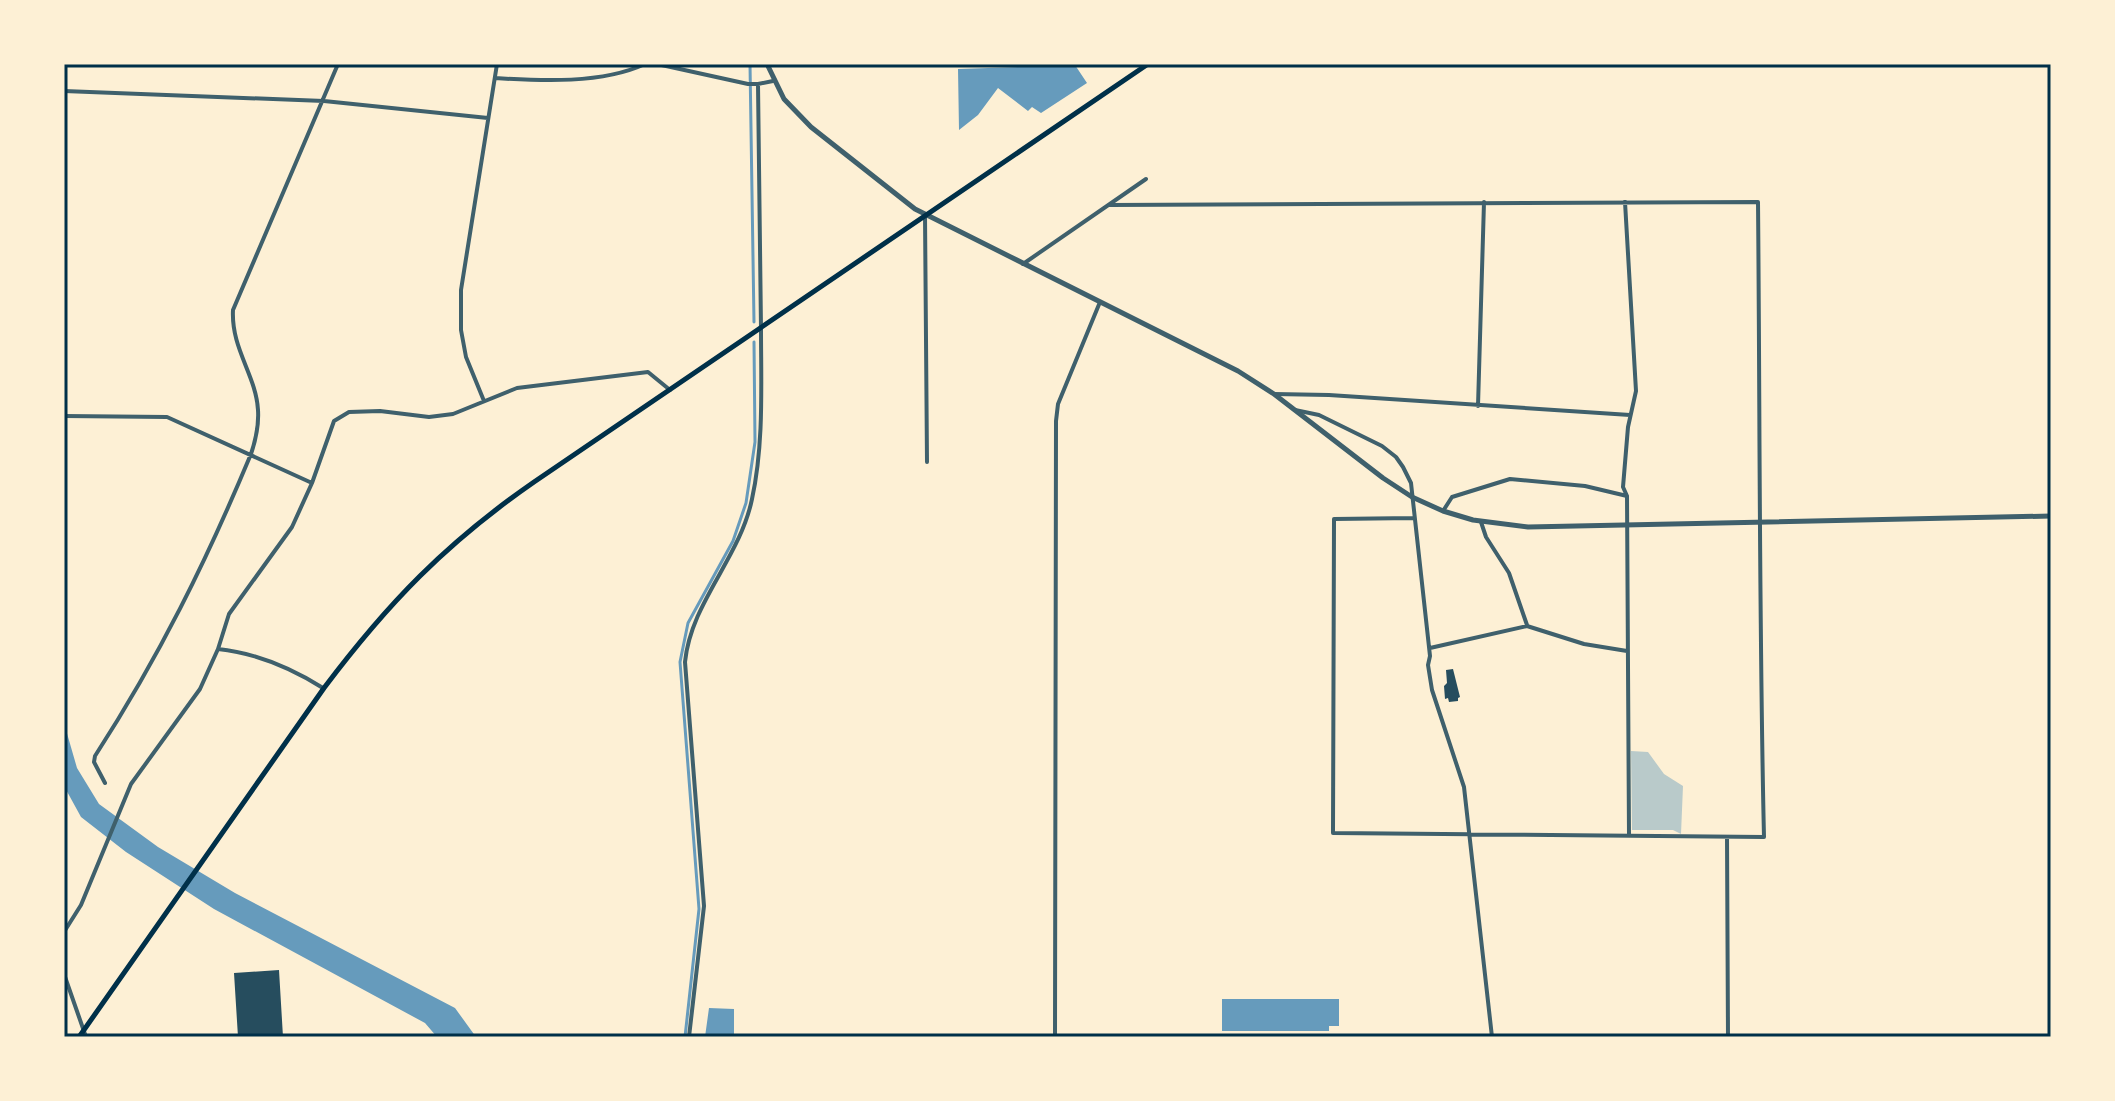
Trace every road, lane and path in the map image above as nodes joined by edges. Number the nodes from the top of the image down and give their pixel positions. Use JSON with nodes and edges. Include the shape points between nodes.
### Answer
{"nodes":[{"id":1,"x":338,"y":64,"type":"edge"},
{"id":2,"x":497,"y":64,"type":"edge"},
{"id":3,"x":645,"y":64,"type":"edge"},
{"id":4,"x":657,"y":64,"type":"edge"},
{"id":5,"x":767,"y":64,"type":"edge"},
{"id":6,"x":1148,"y":64,"type":"edge"},
{"id":7,"x":495,"y":78,"type":"junction"},
{"id":8,"x":773,"y":81,"type":"junction"},
{"id":9,"x":753,"y":84,"type":"junction"},
{"id":10,"x":64,"y":91,"type":"edge"},
{"id":11,"x":324,"y":101,"type":"junction"},
{"id":12,"x":488,"y":118,"type":"junction"},
{"id":13,"x":1146,"y":179,"type":"dead end"},
{"id":14,"x":1484,"y":202,"type":"junction"},
{"id":15,"x":1625,"y":202,"type":"junction"},
{"id":16,"x":1110,"y":205,"type":"junction"},
{"id":17,"x":925,"y":215,"type":"junction"},
{"id":18,"x":1023,"y":264,"type":"junction"},
{"id":19,"x":1100,"y":302,"type":"junction"},
{"id":20,"x":761,"y":328,"type":"junction"},
{"id":21,"x":670,"y":390,"type":"junction"},
{"id":22,"x":1274,"y":394,"type":"junction"},
{"id":23,"x":484,"y":401,"type":"junction"},
{"id":24,"x":1478,"y":406,"type":"junction"},
{"id":25,"x":1295,"y":410,"type":"junction"},
{"id":26,"x":1630,"y":415,"type":"junction"},
{"id":27,"x":64,"y":416,"type":"edge"},
{"id":28,"x":251,"y":454,"type":"junction"},
{"id":29,"x":927,"y":462,"type":"dead end"},
{"id":30,"x":312,"y":483,"type":"junction"},
{"id":31,"x":1627,"y":496,"type":"junction"},
{"id":32,"x":1412,"y":497,"type":"junction"},
{"id":33,"x":1443,"y":511,"type":"junction"},
{"id":34,"x":2051,"y":516,"type":"edge"},
{"id":35,"x":1414,"y":518,"type":"junction"},
{"id":36,"x":1481,"y":522,"type":"junction"},
{"id":37,"x":1762,"y":523,"type":"junction"},
{"id":38,"x":1628,"y":525,"type":"junction"},
{"id":39,"x":1527,"y":626,"type":"junction"},
{"id":40,"x":1430,"y":648,"type":"junction"},
{"id":41,"x":218,"y":649,"type":"junction"},
{"id":42,"x":1627,"y":651,"type":"junction"},
{"id":43,"x":324,"y":688,"type":"junction"},
{"id":44,"x":105,"y":783,"type":"dead end"},
{"id":45,"x":1468,"y":833,"type":"junction"},
{"id":46,"x":1629,"y":836,"type":"junction"},
{"id":47,"x":1727,"y":837,"type":"junction"},
{"id":48,"x":64,"y":932,"type":"edge"},
{"id":49,"x":64,"y":974,"type":"edge"},
{"id":50,"x":85,"y":1034,"type":"edge"},
{"id":51,"x":79,"y":1037,"type":"edge"},
{"id":52,"x":689,"y":1037,"type":"edge"},
{"id":53,"x":1055,"y":1037,"type":"edge"},
{"id":54,"x":1492,"y":1037,"type":"edge"},
{"id":55,"x":1728,"y":1037,"type":"edge"}],
"edges":[{"from":1,"to":11,"type":"street"},
{"from":2,"to":7,"type":"street"},
{"from":3,"to":7,"type":"street","via":[[626,73],[542,81]]},
{"from":4,"to":9,"type":"street"},
{"from":5,"to":8,"type":"street"},
{"from":6,"to":17,"type":"main road"},
{"from":7,"to":12,"type":"street"},
{"from":8,"to":9,"type":"street"},
{"from":8,"to":17,"type":"street","via":[[811,127]]},
{"from":9,"to":20,"type":"street"},
{"from":10,"to":11,"type":"street"},
{"from":11,"to":12,"type":"street"},
{"from":11,"to":28,"type":"street","via":[[233,310],[232,329],[258,408]]},
{"from":12,"to":23,"type":"street","via":[[461,290],[466,357]]},
{"from":13,"to":16,"type":"street"},
{"from":14,"to":15,"type":"street"},
{"from":14,"to":16,"type":"street"},
{"from":14,"to":24,"type":"street"},
{"from":15,"to":26,"type":"street","via":[[1636,391]]},
{"from":15,"to":37,"type":"street","via":[[1758,202]]},
{"from":16,"to":18,"type":"street"},
{"from":17,"to":18,"type":"street"},
{"from":17,"to":20,"type":"main road"},
{"from":17,"to":29,"type":"street"},
{"from":18,"to":19,"type":"street"},
{"from":19,"to":22,"type":"street"},
{"from":19,"to":53,"type":"street","via":[[1058,404],[1056,421]]},
{"from":20,"to":21,"type":"main road"},
{"from":20,"to":52,"type":"street","via":[[760,446],[752,501],[738,541],[697,617],[685,662],[704,906]]},
{"from":21,"to":23,"type":"street","via":[[648,372],[517,388]]},
{"from":21,"to":43,"type":"main road","via":[[483,517],[406,589]]},
{"from":22,"to":24,"type":"street"},
{"from":22,"to":25,"type":"street"},
{"from":23,"to":30,"type":"street","via":[[429,417],[349,412],[334,421]]},
{"from":24,"to":26,"type":"street"},
{"from":25,"to":32,"type":"street"},
{"from":25,"to":32,"type":"street","via":[[1319,415],[1389,451],[1403,467]]},
{"from":26,"to":31,"type":"street","via":[[1623,487]]},
{"from":27,"to":28,"type":"street","via":[[167,417]]},
{"from":28,"to":30,"type":"street"},
{"from":28,"to":44,"type":"street","via":[[200,573],[136,693],[95,756]]},
{"from":30,"to":41,"type":"street","via":[[292,527],[229,614]]},
{"from":31,"to":33,"type":"street","via":[[1510,479],[1452,497]]},
{"from":31,"to":38,"type":"street"},
{"from":32,"to":33,"type":"street"},
{"from":32,"to":35,"type":"street"},
{"from":33,"to":36,"type":"street"},
{"from":34,"to":37,"type":"street"},
{"from":35,"to":40,"type":"street"},
{"from":35,"to":45,"type":"street","via":[[1334,519],[1333,833]]},
{"from":36,"to":38,"type":"street","via":[[1528,527]]},
{"from":36,"to":39,"type":"street","via":[[1509,573]]},
{"from":37,"to":38,"type":"street"},
{"from":37,"to":47,"type":"street","via":[[1764,837]]},
{"from":38,"to":42,"type":"street"},
{"from":39,"to":40,"type":"street"},
{"from":39,"to":42,"type":"street"},
{"from":40,"to":45,"type":"street","via":[[1432,690],[1461,777]]},
{"from":41,"to":43,"type":"street","via":[[260,658]]},
{"from":41,"to":48,"type":"street","via":[[200,689],[131,784],[81,905]]},
{"from":42,"to":46,"type":"street"},
{"from":43,"to":50,"type":"main road"},
{"from":45,"to":46,"type":"street"},
{"from":45,"to":54,"type":"street"},
{"from":46,"to":47,"type":"street"},
{"from":47,"to":55,"type":"street"},
{"from":49,"to":50,"type":"street"},
{"from":50,"to":51,"type":"main road"}]}
